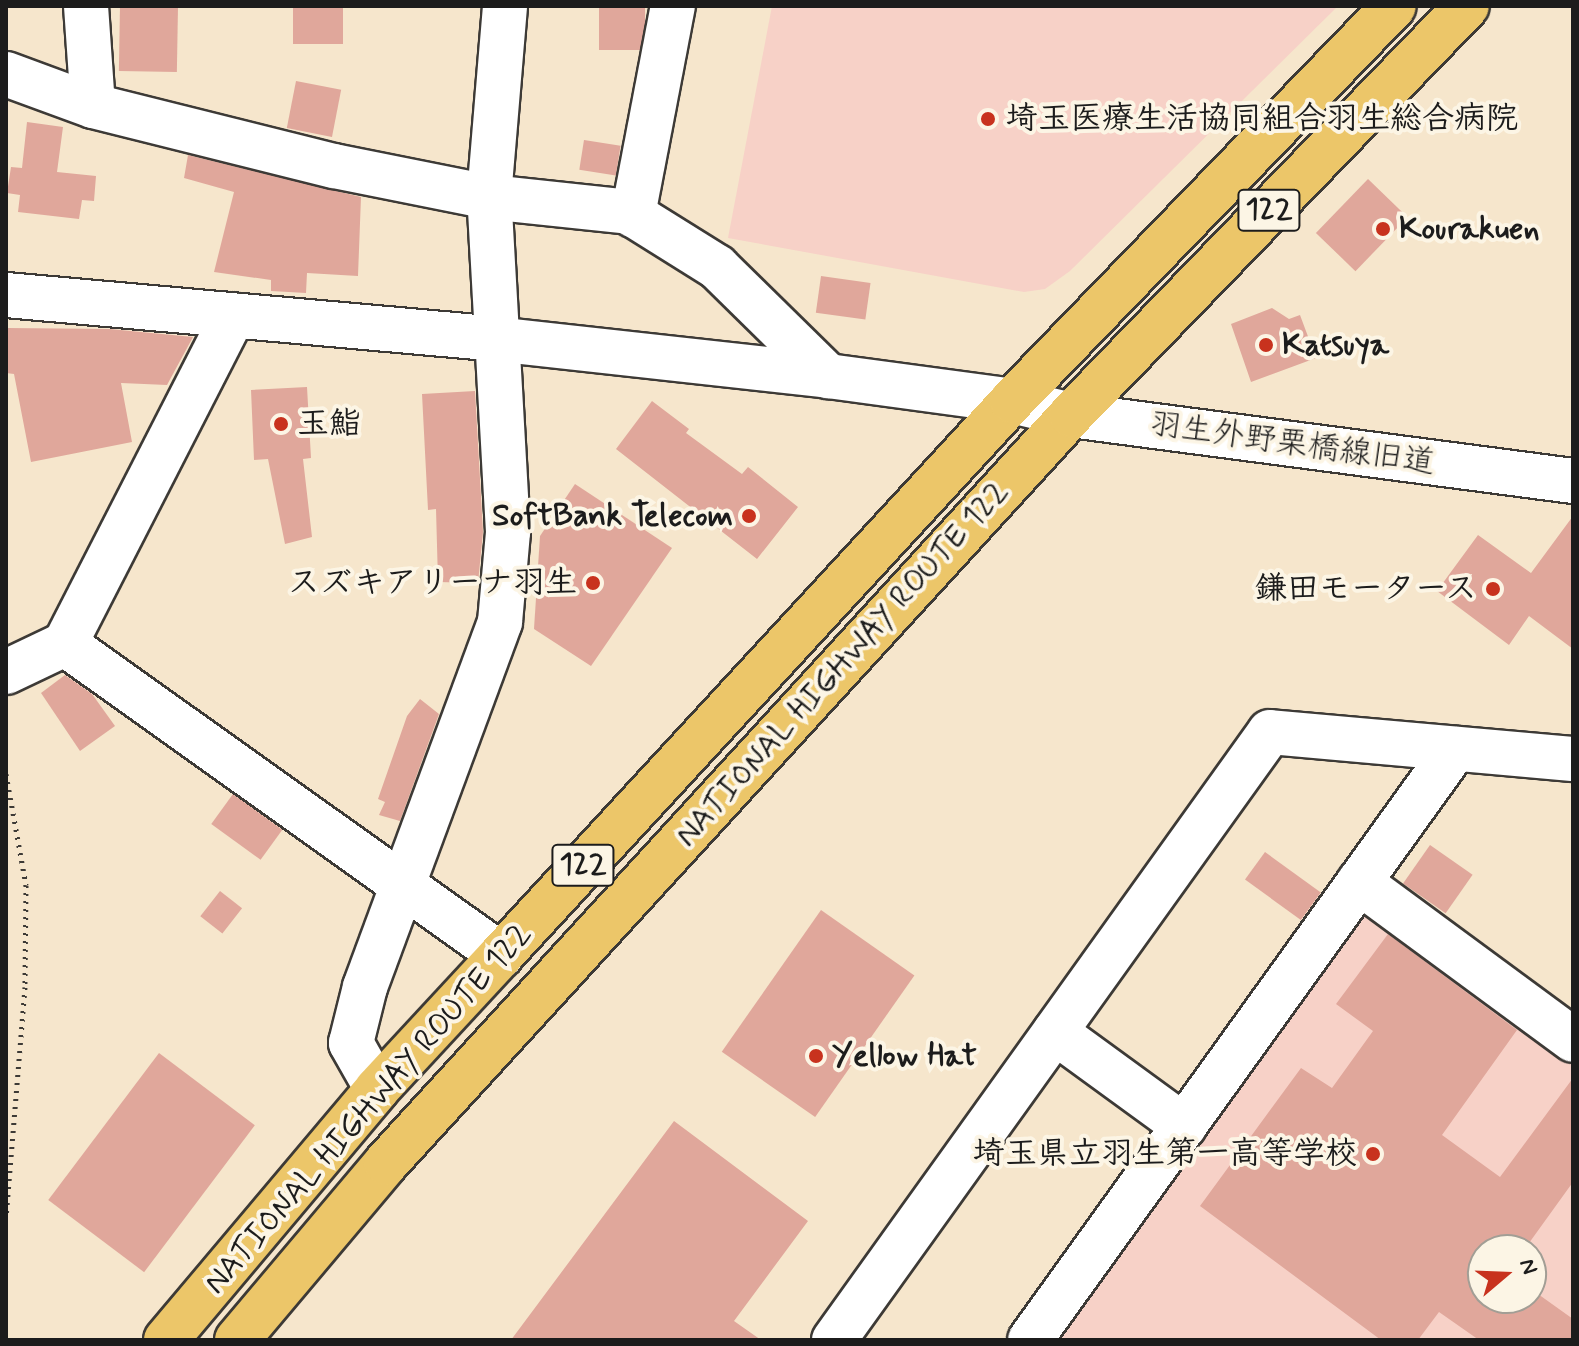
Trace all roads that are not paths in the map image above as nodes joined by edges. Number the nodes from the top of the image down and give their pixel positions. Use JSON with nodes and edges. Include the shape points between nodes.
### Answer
{"nodes":[{"id":1,"x":86,"y":6,"type":"edge"},
{"id":2,"x":505,"y":6,"type":"edge"},
{"id":3,"x":673,"y":6,"type":"edge"},
{"id":4,"x":1394,"y":6,"type":"edge"},
{"id":5,"x":1467,"y":6,"type":"edge"},
{"id":6,"x":6,"y":74,"type":"edge"},
{"id":7,"x":93,"y":106,"type":"junction"},
{"id":8,"x":489,"y":197,"type":"junction"},
{"id":9,"x":633,"y":215,"type":"junction"},
{"id":10,"x":6,"y":295,"type":"edge"},
{"id":11,"x":233,"y":315,"type":"junction"},
{"id":12,"x":495,"y":339,"type":"junction"},
{"id":13,"x":828,"y":376,"type":"junction"},
{"id":14,"x":1012,"y":401,"type":"junction"},
{"id":15,"x":1071,"y":415,"type":"junction"},
{"id":16,"x":1573,"y":481,"type":"edge"},
{"id":17,"x":65,"y":644,"type":"junction"},
{"id":18,"x":6,"y":672,"type":"edge"},
{"id":19,"x":1455,"y":749,"type":"junction"},
{"id":20,"x":1573,"y":759,"type":"edge"},
{"id":21,"x":1359,"y":882,"type":"junction"},
{"id":22,"x":403,"y":885,"type":"junction"},
{"id":23,"x":501,"y":955,"type":"junction"},
{"id":24,"x":1055,"y":1032,"type":"junction"},
{"id":25,"x":1573,"y":1040,"type":"edge"},
{"id":26,"x":377,"y":1089,"type":"junction"},
{"id":27,"x":1184,"y":1126,"type":"junction"},
{"id":28,"x":166,"y":1340,"type":"edge"},
{"id":29,"x":237,"y":1340,"type":"edge"},
{"id":30,"x":834,"y":1340,"type":"edge"},
{"id":31,"x":1030,"y":1340,"type":"edge"}],
"edges":[{"from":1,"to":7,"type":"street"},
{"from":2,"to":8,"type":"street"},
{"from":3,"to":9,"type":"street"},
{"from":4,"to":14,"type":"highway","name":"NATIONAL HIGHWAY ROUTE 122","number":"122"},
{"from":5,"to":15,"type":"highway","name":"NATIONAL HIGHWAY ROUTE 122","number":"122"},
{"from":6,"to":7,"type":"street"},
{"from":7,"to":8,"type":"street","via":[[334,166]]},
{"from":8,"to":9,"type":"street"},
{"from":8,"to":12,"type":"street"},
{"from":9,"to":13,"type":"street","via":[[717,267]]},
{"from":10,"to":11,"type":"street","name":"羽生外野栗橋線旧道"},
{"from":11,"to":12,"type":"street","name":"羽生外野栗橋線旧道"},
{"from":11,"to":17,"type":"street"},
{"from":12,"to":13,"type":"street","name":"羽生外野栗橋線旧道"},
{"from":12,"to":22,"type":"street","via":[[508,532],[500,622]]},
{"from":13,"to":14,"type":"street","name":"羽生外野栗橋線旧道"},
{"from":14,"to":15,"type":"street","name":"羽生外野栗橋線旧道"},
{"from":14,"to":23,"type":"highway","name":"NATIONAL HIGHWAY ROUTE 122","number":"122"},
{"from":15,"to":16,"type":"street","name":"羽生外野栗橋線旧道"},
{"from":15,"to":29,"type":"highway","name":"NATIONAL HIGHWAY ROUTE 122","number":"122","via":[[386,1163]]},
{"from":17,"to":18,"type":"street"},
{"from":17,"to":22,"type":"street"},
{"from":19,"to":20,"type":"street"},
{"from":19,"to":21,"type":"street"},
{"from":19,"to":24,"type":"street","via":[[1270,732]]},
{"from":21,"to":25,"type":"street"},
{"from":21,"to":27,"type":"street"},
{"from":22,"to":23,"type":"street"},
{"from":22,"to":26,"type":"street","via":[[365,987],[351,1043]]},
{"from":23,"to":26,"type":"highway","name":"NATIONAL HIGHWAY ROUTE 122","number":"122"},
{"from":24,"to":27,"type":"street"},
{"from":24,"to":30,"type":"street"},
{"from":26,"to":28,"type":"highway","name":"NATIONAL HIGHWAY ROUTE 122","number":"122"},
{"from":27,"to":31,"type":"street"}]}
